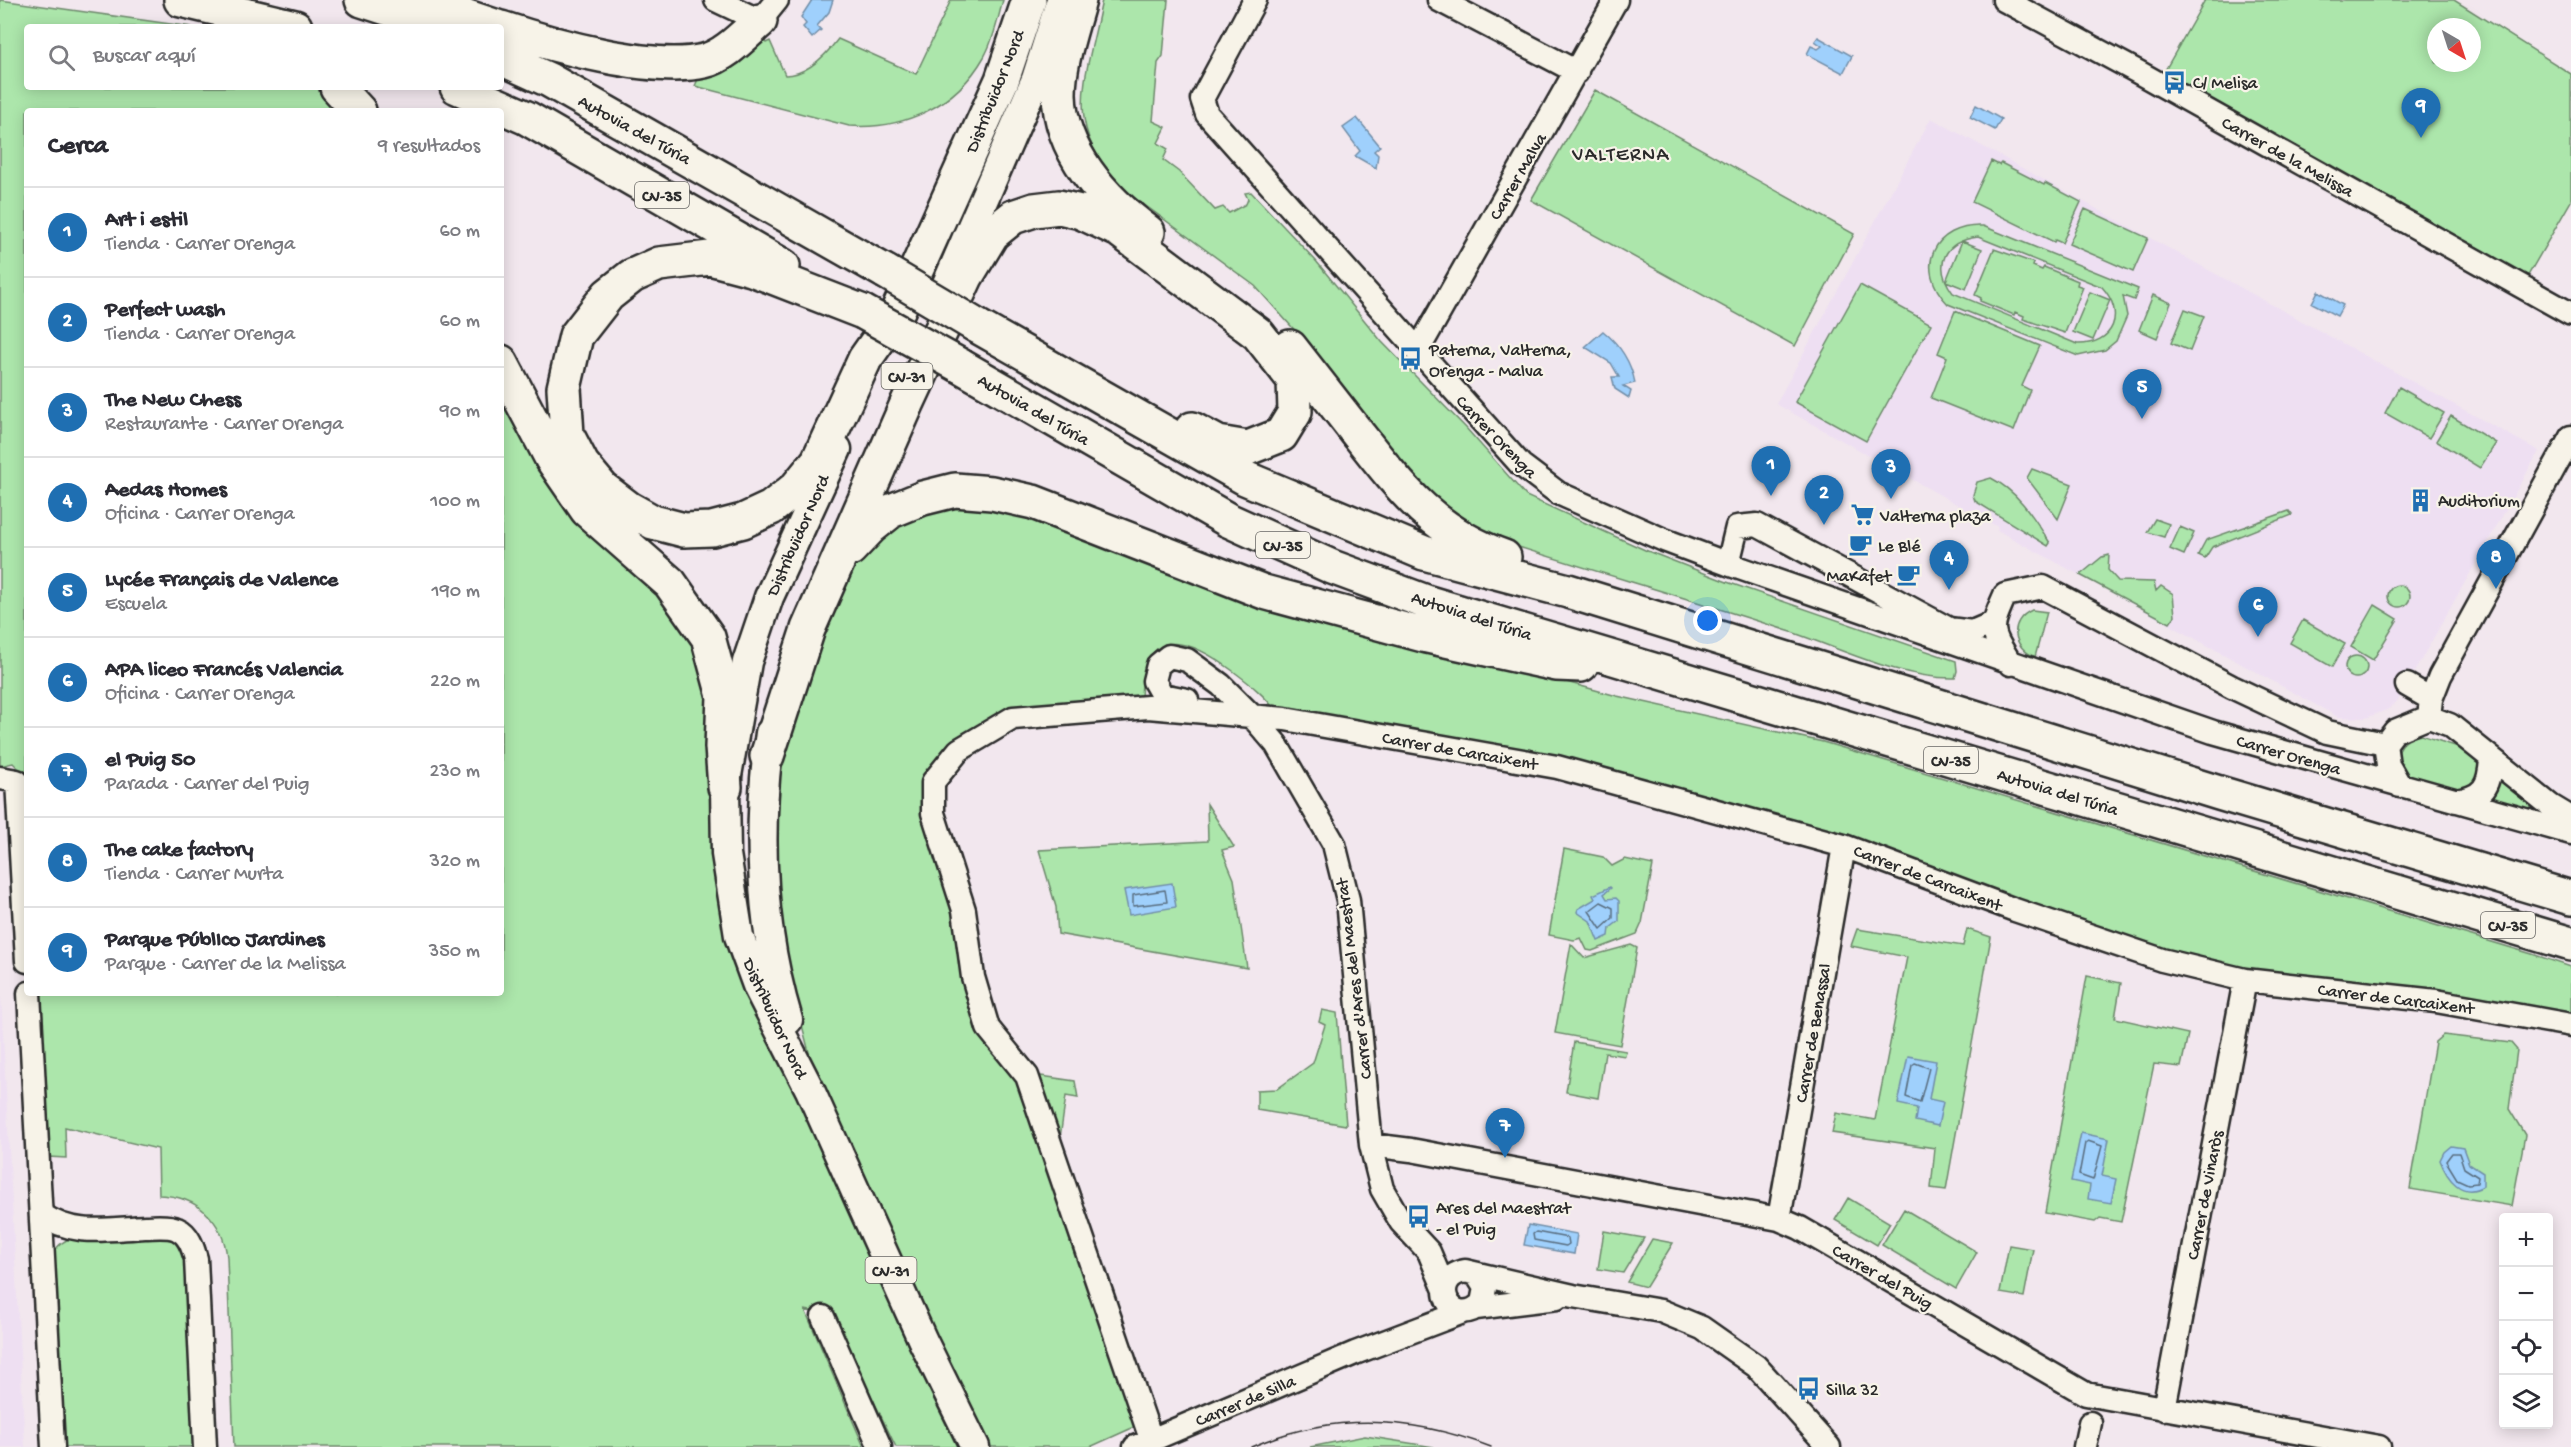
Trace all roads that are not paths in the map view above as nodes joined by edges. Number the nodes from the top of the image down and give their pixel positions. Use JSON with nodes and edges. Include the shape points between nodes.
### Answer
{"nodes":[{"id":1,"x":164,"y":0,"type":"edge"},
{"id":2,"x":181,"y":0,"type":"edge"},
{"id":3,"x":362,"y":0,"type":"edge"},
{"id":4,"x":417,"y":0,"type":"edge"},
{"id":5,"x":716,"y":0,"type":"edge"},
{"id":6,"x":1029,"y":0,"type":"edge"},
{"id":7,"x":1061,"y":0,"type":"edge"},
{"id":8,"x":1079,"y":0,"type":"edge"},
{"id":9,"x":1255,"y":0,"type":"edge"},
{"id":10,"x":1439,"y":0,"type":"edge"},
{"id":11,"x":1616,"y":0,"type":"edge"},
{"id":12,"x":2004,"y":0,"type":"edge"},
{"id":13,"x":769,"y":11,"type":"edge"},
{"id":14,"x":219,"y":24,"type":"edge"},
{"id":15,"x":282,"y":24,"type":"edge"},
{"id":16,"x":425,"y":24,"type":"edge"},
{"id":17,"x":487,"y":24,"type":"edge"},
{"id":18,"x":504,"y":29,"type":"edge"},
{"id":19,"x":504,"y":59,"type":"edge"},
{"id":20,"x":1577,"y":72,"type":"junction"},
{"id":21,"x":340,"y":90,"type":"edge"},
{"id":22,"x":464,"y":90,"type":"edge"},
{"id":23,"x":356,"y":108,"type":"edge"},
{"id":24,"x":863,"y":312,"type":"junction"},
{"id":25,"x":2571,"y":314,"type":"edge"},
{"id":26,"x":896,"y":315,"type":"junction"},
{"id":27,"x":1417,"y":352,"type":"junction"},
{"id":28,"x":504,"y":368,"type":"edge"},
{"id":29,"x":1085,"y":388,"type":"junction"},
{"id":30,"x":2571,"y":437,"type":"edge"},
{"id":31,"x":1728,"y":564,"type":"junction"},
{"id":32,"x":834,"y":569,"type":"junction"},
{"id":33,"x":1568,"y":591,"type":"junction"},
{"id":34,"x":1993,"y":623,"type":"junction"},
{"id":35,"x":2011,"y":664,"type":"junction"},
{"id":36,"x":1634,"y":666,"type":"junction"},
{"id":37,"x":2407,"y":685,"type":"dead end"},
{"id":38,"x":2430,"y":708,"type":"junction"},
{"id":39,"x":1251,"y":715,"type":"junction"},
{"id":40,"x":2385,"y":744,"type":"junction"},
{"id":41,"x":767,"y":756,"type":"junction"},
{"id":42,"x":2491,"y":760,"type":"junction"},
{"id":43,"x":0,"y":778,"type":"edge"},
{"id":44,"x":2400,"y":786,"type":"junction"},
{"id":45,"x":725,"y":787,"type":"junction"},
{"id":46,"x":2456,"y":801,"type":"junction"},
{"id":47,"x":2571,"y":818,"type":"edge"},
{"id":48,"x":2571,"y":833,"type":"edge"},
{"id":49,"x":1844,"y":846,"type":"junction"},
{"id":50,"x":2571,"y":898,"type":"edge"},
{"id":51,"x":24,"y":907,"type":"edge"},
{"id":52,"x":2571,"y":944,"type":"edge"},
{"id":53,"x":2245,"y":980,"type":"junction"},
{"id":54,"x":29,"y":996,"type":"edge"},
{"id":55,"x":2571,"y":1025,"type":"edge"},
{"id":56,"x":810,"y":1090,"type":"junction"},
{"id":57,"x":1371,"y":1145,"type":"junction"},
{"id":58,"x":41,"y":1214,"type":"junction"},
{"id":59,"x":1779,"y":1219,"type":"junction"},
{"id":60,"x":75,"y":1231,"type":"junction"},
{"id":61,"x":1429,"y":1252,"type":"junction"},
{"id":62,"x":43,"y":1256,"type":"junction"},
{"id":63,"x":1471,"y":1273,"type":"junction"},
{"id":64,"x":1445,"y":1292,"type":"junction"},
{"id":65,"x":1573,"y":1296,"type":"junction"},
{"id":66,"x":1469,"y":1310,"type":"junction"},
{"id":67,"x":823,"y":1317,"type":"dead end"},
{"id":68,"x":1354,"y":1353,"type":"junction"},
{"id":69,"x":2164,"y":1409,"type":"junction"},
{"id":70,"x":2090,"y":1423,"type":"dead end"},
{"id":71,"x":1143,"y":1443,"type":"edge"},
{"id":72,"x":53,"y":1447,"type":"edge"},
{"id":73,"x":205,"y":1447,"type":"edge"},
{"id":74,"x":880,"y":1447,"type":"edge"},
{"id":75,"x":975,"y":1447,"type":"edge"},
{"id":76,"x":1829,"y":1447,"type":"edge"},
{"id":77,"x":2085,"y":1447,"type":"edge"},
{"id":78,"x":2379,"y":1447,"type":"edge"}],
"edges":[{"from":1,"to":14,"type":"highway","via":[[186,15]]},
{"from":2,"to":15,"type":"highway"},
{"from":3,"to":16,"type":"highway"},
{"from":4,"to":17,"type":"highway"},
{"from":5,"to":13,"type":"street"},
{"from":6,"to":26,"type":"highway","name":"Distribuïdor Nord","number":"CV-31","via":[[1002,80]]},
{"from":7,"to":41,"type":"main road","name":"Distribuïdor Nord","number":"CV-31","via":[[1036,79],[790,642]]},
{"from":8,"to":33,"type":"highway","via":[[1065,51],[1059,94],[1065,128],[1080,164],[1127,217],[1273,325],[1405,495],[1430,517],[1474,546],[1545,571]]},
{"from":9,"to":27,"type":"street","name":"Carrer Orenga","via":[[1202,99],[1207,114]]},
{"from":10,"to":20,"type":"street"},
{"from":11,"to":20,"type":"street","name":"Carrer Malva"},
{"from":12,"to":25,"type":"street","name":"Carrer de la Melissa"},
{"from":13,"to":18,"type":"highway","via":[[729,47],[706,61],[669,64],[629,60]]},
{"from":19,"to":29,"type":"highway","name":"Autovia del Túria","number":"CV-35","bridge":true,"via":[[549,80]]},
{"from":20,"to":27,"type":"street","name":"Carrer Malva"},
{"from":21,"to":23,"type":"highway"},
{"from":22,"to":24,"type":"highway","name":"Autovia del Túria","number":"CV-35","via":[[527,118]]},
{"from":24,"to":26,"type":"highway","via":[[752,269],[710,258],[659,264],[632,276],[608,295],[576,336],[564,388],[567,435],[582,464],[603,489],[653,522],[711,530],[743,521],[771,508],[818,461],[865,359]]},
{"from":24,"to":36,"type":"highway","name":"Autovia del Túria","number":"CV-35","bridge":true,"via":[[1228,519],[1322,562],[1429,603]]},
{"from":26,"to":45,"type":"main road","name":"Distribuïdor Nord","number":"CV-31","via":[[757,627]]},
{"from":27,"to":31,"type":"street","name":"Carrer Orenga","via":[[1535,477],[1558,493]]},
{"from":28,"to":45,"type":"highway","via":[[552,459],[587,510],[670,583],[708,637],[724,696]]},
{"from":29,"to":32,"type":"highway","via":[[1136,397],[1218,443],[1248,448],[1281,435],[1295,412],[1294,380],[1258,334],[1119,230],[1081,212],[1059,207],[1013,217],[992,234],[966,277]]},
{"from":29,"to":33,"type":"highway","name":"Autovia del Túria","number":"CV-35","via":[[1245,478],[1424,553]]},
{"from":30,"to":38,"type":"street","via":[[2440,676]]},
{"from":31,"to":34,"type":"street","via":[[1737,527],[1757,525],[1949,629],[1972,632]]},
{"from":31,"to":35,"type":"street","name":"Carrer Orenga"},
{"from":32,"to":36,"type":"highway","via":[[871,527],[891,511],[955,490],[992,493],[1032,502],[1275,595],[1426,636],[1556,664]]},
{"from":32,"to":41,"type":"highway","via":[[808,628]]},
{"from":33,"to":50,"type":"highway","name":"Autovia del Túria","number":"CV-35"},
{"from":34,"to":35,"type":"street","via":[[1993,635]]},
{"from":34,"to":40,"type":"street","name":"Carrer Orenga","via":[[2006,595],[2043,587],[2232,687],[2327,732]]},
{"from":35,"to":44,"type":"street","name":"Carrer Orenga","via":[[2213,732]]},
{"from":36,"to":52,"type":"highway","name":"Autovia del Túria","number":"CV-35"},
{"from":37,"to":38,"type":"street"},
{"from":38,"to":40,"type":"street","via":[[2395,731]]},
{"from":38,"to":42,"type":"street"},
{"from":39,"to":49,"type":"street","name":"Carrer de Carcaixent","via":[[1557,767]]},
{"from":39,"to":57,"type":"street","name":"Carrer d'Ares del Maestrat","via":[[1276,744],[1334,844],[1348,900]]},
{"from":39,"to":71,"type":"street","name":"Carrer de Carcaixent","via":[[1148,707],[1012,718],[959,750],[933,782],[933,813],[964,910],[973,977],[988,1028],[1027,1076]]},
{"from":40,"to":44,"type":"street","via":[[2388,765]]},
{"from":41,"to":56,"type":"main road","name":"Distribuïdor Nord","number":"CV-31","via":[[762,835],[769,933],[780,993]]},
{"from":42,"to":46,"type":"street","via":[[2483,791],[2472,799]]},
{"from":42,"to":47,"type":"street"},
{"from":43,"to":51,"type":"street","via":[[17,781]]},
{"from":44,"to":46,"type":"street","name":"Carrer Orenga"},
{"from":45,"to":56,"type":"main road","name":"Distribuïdor Nord","number":"CV-31","via":[[726,854],[739,936],[758,988]]},
{"from":46,"to":48,"type":"street","name":"Carrer Orenga"},
{"from":49,"to":53,"type":"street","name":"Carrer de Carcaixent","via":[[2162,960]]},
{"from":49,"to":59,"type":"street","name":"Carrer de Benassal","via":[[1794,1180]]},
{"from":53,"to":55,"type":"street","name":"Carrer de Carcaixent","via":[[2436,1001]]},
{"from":53,"to":69,"type":"street","name":"Carrer de Vinaròs"},
{"from":54,"to":58,"type":"street"},
{"from":56,"to":75,"type":"main road","name":"Distribuïdor Nord","number":"CV-31"},
{"from":57,"to":59,"type":"street","name":"Carrer del Puig"},
{"from":57,"to":61,"type":"street","name":"Carrer d'Ares del Maestrat","via":[[1382,1189],[1401,1222]]},
{"from":58,"to":60,"type":"street","via":[[56,1225]]},
{"from":58,"to":62,"type":"street"},
{"from":59,"to":69,"type":"street","name":"Carrer del Puig","via":[[2086,1394]]},
{"from":60,"to":62,"type":"street","via":[[56,1240]]},
{"from":60,"to":73,"type":"street","via":[[160,1226],[178,1229],[191,1241],[196,1259]]},
{"from":61,"to":63,"type":"street","name":"Carrer d'Ares del Maestrat"},
{"from":61,"to":64,"type":"street","name":"Carrer d'Ares del Maestrat"},
{"from":62,"to":72,"type":"street"},
{"from":63,"to":64,"type":"street","via":[[1451,1276]]},
{"from":63,"to":65,"type":"street","name":"Carrer de Silla"},
{"from":63,"to":66,"type":"street","via":[[1483,1281],[1485,1296]]},
{"from":64,"to":66,"type":"street","via":[[1451,1306]]},
{"from":64,"to":68,"type":"street","name":"Carrer de Silla","via":[[1426,1314]]},
{"from":65,"to":66,"type":"street","name":"Carrer de Silla"},
{"from":65,"to":76,"type":"street","name":"Carrer de Silla","via":[[1661,1311],[1717,1336],[1769,1378]]},
{"from":66,"to":68,"type":"street","name":"Carrer de Silla"},
{"from":67,"to":74,"type":"street"},
{"from":68,"to":71,"type":"street","name":"Carrer de Silla"},
{"from":69,"to":78,"type":"street","name":"Carrer del Puig"},
{"from":70,"to":77,"type":"street"}]}
